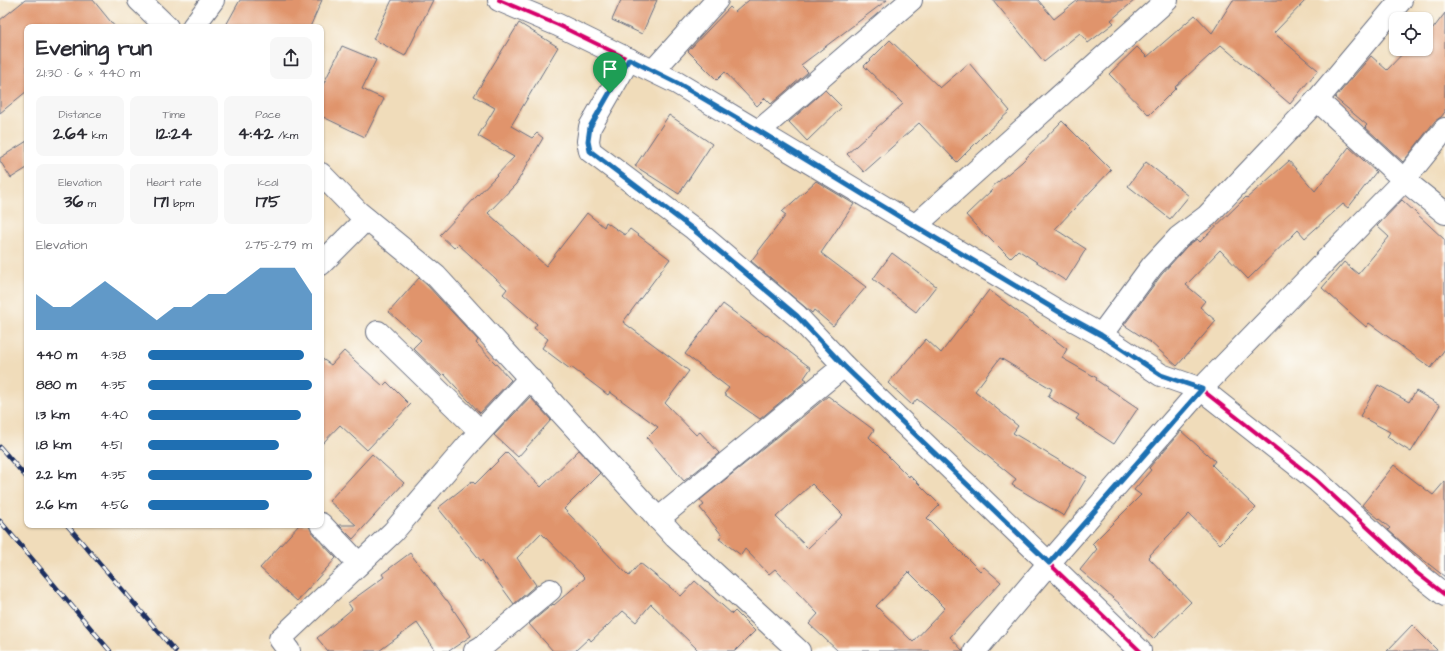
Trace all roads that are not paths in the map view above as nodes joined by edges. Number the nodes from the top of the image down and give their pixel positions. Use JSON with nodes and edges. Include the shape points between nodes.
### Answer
{"nodes":[{"id":1,"x":139,"y":0,"type":"edge"},
{"id":2,"x":213,"y":0,"type":"edge"},
{"id":3,"x":499,"y":0,"type":"edge"},
{"id":4,"x":717,"y":0,"type":"edge"},
{"id":5,"x":911,"y":0,"type":"edge"},
{"id":6,"x":1167,"y":0,"type":"edge"},
{"id":7,"x":1401,"y":0,"type":"edge"},
{"id":8,"x":164,"y":24,"type":"edge"},
{"id":9,"x":195,"y":24,"type":"edge"},
{"id":10,"x":629,"y":59,"type":"junction"},
{"id":11,"x":653,"y":71,"type":"junction"},
{"id":12,"x":1317,"y":100,"type":"junction"},
{"id":13,"x":1445,"y":130,"type":"edge"},
{"id":14,"x":759,"y":131,"type":"junction"},
{"id":15,"x":324,"y":177,"type":"edge"},
{"id":16,"x":1404,"y":180,"type":"junction"},
{"id":17,"x":1445,"y":213,"type":"edge"},
{"id":18,"x":366,"y":219,"type":"junction"},
{"id":19,"x":915,"y":226,"type":"junction"},
{"id":20,"x":324,"y":261,"type":"edge"},
{"id":21,"x":378,"y":332,"type":"dead end"},
{"id":22,"x":1101,"y":335,"type":"junction"},
{"id":23,"x":844,"y":366,"type":"junction"},
{"id":24,"x":530,"y":378,"type":"junction"},
{"id":25,"x":1202,"y":389,"type":"junction"},
{"id":26,"x":480,"y":431,"type":"junction"},
{"id":27,"x":658,"y":519,"type":"junction"},
{"id":28,"x":324,"y":527,"type":"edge"},
{"id":29,"x":1049,"y":563,"type":"junction"},
{"id":30,"x":360,"y":564,"type":"junction"},
{"id":31,"x":550,"y":590,"type":"dead end"},
{"id":32,"x":1445,"y":595,"type":"edge"},
{"id":33,"x":481,"y":650,"type":"edge"},
{"id":34,"x":289,"y":651,"type":"edge"},
{"id":35,"x":799,"y":651,"type":"edge"},
{"id":36,"x":975,"y":651,"type":"edge"},
{"id":37,"x":1140,"y":651,"type":"edge"}],
"edges":[{"from":1,"to":8,"type":"street"},
{"from":2,"to":9,"type":"street"},
{"from":3,"to":10,"type":"street"},
{"from":4,"to":11,"type":"street"},
{"from":5,"to":14,"type":"street"},
{"from":6,"to":19,"type":"street"},
{"from":7,"to":12,"type":"street"},
{"from":10,"to":11,"type":"street"},
{"from":10,"to":23,"type":"street","via":[[590,127],[590,151],[694,230],[791,311]]},
{"from":11,"to":14,"type":"street"},
{"from":12,"to":16,"type":"street"},
{"from":12,"to":22,"type":"street","via":[[1207,216],[1179,237],[1152,266]]},
{"from":13,"to":16,"type":"street"},
{"from":14,"to":19,"type":"street"},
{"from":15,"to":18,"type":"street"},
{"from":16,"to":17,"type":"street"},
{"from":16,"to":25,"type":"street"},
{"from":18,"to":20,"type":"street"},
{"from":18,"to":24,"type":"street","via":[[436,276]]},
{"from":19,"to":22,"type":"street"},
{"from":21,"to":26,"type":"street"},
{"from":22,"to":25,"type":"street","via":[[1161,375]]},
{"from":23,"to":27,"type":"street"},
{"from":23,"to":29,"type":"street"},
{"from":24,"to":26,"type":"street"},
{"from":24,"to":27,"type":"street"},
{"from":25,"to":29,"type":"street"},
{"from":25,"to":32,"type":"street","via":[[1316,480]]},
{"from":26,"to":30,"type":"street","via":[[393,532]]},
{"from":27,"to":35,"type":"street"},
{"from":28,"to":30,"type":"street"},
{"from":29,"to":36,"type":"street"},
{"from":29,"to":37,"type":"street"},
{"from":30,"to":34,"type":"street","via":[[280,639]]},
{"from":31,"to":33,"type":"street"}]}
